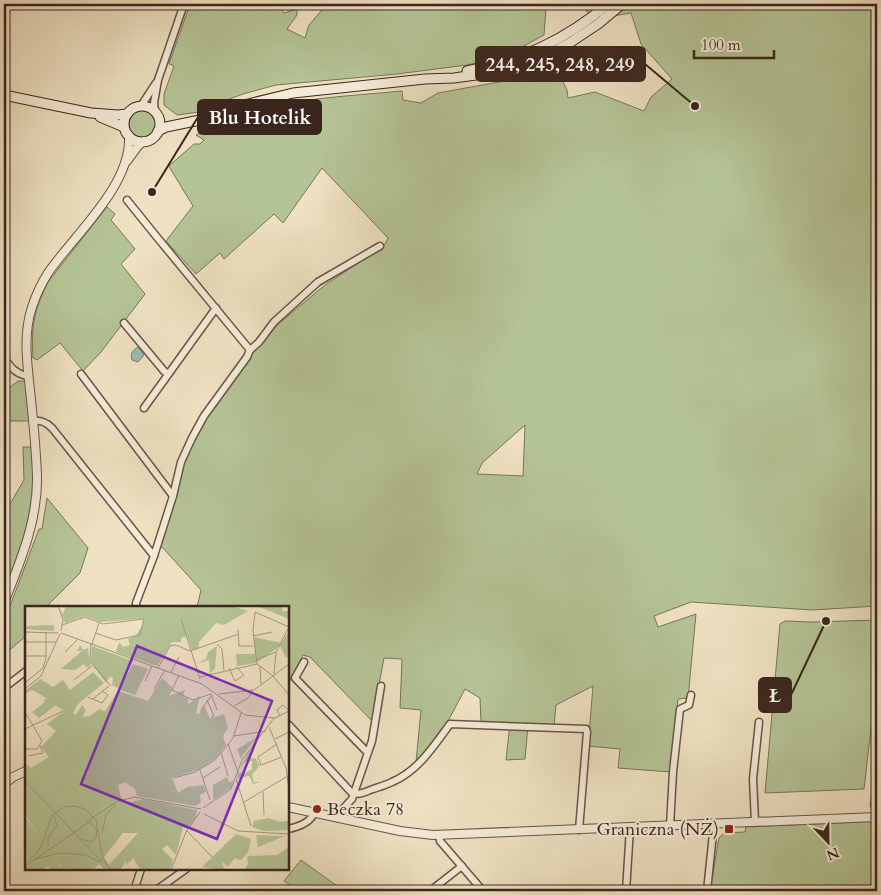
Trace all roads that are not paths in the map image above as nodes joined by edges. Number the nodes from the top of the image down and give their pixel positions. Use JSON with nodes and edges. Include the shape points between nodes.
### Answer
{"nodes":[{"id":1,"x":184,"y":4,"type":"edge"},
{"id":2,"x":608,"y":4,"type":"edge"},
{"id":3,"x":622,"y":4,"type":"edge"},
{"id":4,"x":425,"y":79,"type":"junction"},
{"id":5,"x":158,"y":80,"type":"junction"},
{"id":6,"x":4,"y":95,"type":"edge"},
{"id":7,"x":141,"y":106,"type":"junction"},
{"id":8,"x":91,"y":113,"type":"junction"},
{"id":9,"x":127,"y":114,"type":"junction"},
{"id":10,"x":157,"y":115,"type":"junction"},
{"id":11,"x":185,"y":123,"type":"junction"},
{"id":12,"x":124,"y":127,"type":"junction"},
{"id":13,"x":158,"y":132,"type":"junction"},
{"id":14,"x":129,"y":136,"type":"junction"},
{"id":15,"x":144,"y":141,"type":"junction"},
{"id":16,"x":124,"y":165,"type":"junction"},
{"id":17,"x":127,"y":200,"type":"dead end"},
{"id":18,"x":380,"y":246,"type":"dead end"},
{"id":19,"x":216,"y":308,"type":"junction"},
{"id":20,"x":124,"y":323,"type":"dead end"},
{"id":21,"x":250,"y":350,"type":"junction"},
{"id":22,"x":4,"y":358,"type":"edge"},
{"id":23,"x":81,"y":374,"type":"dead end"},
{"id":24,"x":168,"y":374,"type":"junction"},
{"id":25,"x":28,"y":376,"type":"junction"},
{"id":26,"x":144,"y":408,"type":"dead end"},
{"id":27,"x":33,"y":421,"type":"junction"},
{"id":28,"x":173,"y":496,"type":"junction"},
{"id":29,"x":154,"y":556,"type":"junction"},
{"id":30,"x":4,"y":603,"type":"edge"},
{"id":31,"x":136,"y":606,"type":"edge"},
{"id":32,"x":304,"y":662,"type":"dead end"},
{"id":33,"x":25,"y":672,"type":"edge"},
{"id":34,"x":381,"y":686,"type":"dead end"},
{"id":35,"x":4,"y":688,"type":"edge"},
{"id":36,"x":691,"y":694,"type":"dead end"},
{"id":37,"x":759,"y":722,"type":"dead end"},
{"id":38,"x":289,"y":725,"type":"edge"},
{"id":39,"x":368,"y":752,"type":"junction"},
{"id":40,"x":25,"y":771,"type":"edge"},
{"id":41,"x":4,"y":784,"type":"edge"},
{"id":42,"x":354,"y":794,"type":"junction"},
{"id":43,"x":289,"y":807,"type":"edge"},
{"id":44,"x":314,"y":813,"type":"junction"},
{"id":45,"x":877,"y":817,"type":"edge"},
{"id":46,"x":338,"y":818,"type":"junction"},
{"id":47,"x":755,"y":822,"type":"junction"},
{"id":48,"x":714,"y":824,"type":"junction"},
{"id":49,"x":670,"y":826,"type":"junction"},
{"id":50,"x":630,"y":828,"type":"junction"},
{"id":51,"x":289,"y":829,"type":"edge"},
{"id":52,"x":579,"y":830,"type":"junction"},
{"id":53,"x":439,"y":835,"type":"junction"},
{"id":54,"x":462,"y":866,"type":"junction"},
{"id":55,"x":141,"y":870,"type":"edge"},
{"id":56,"x":185,"y":870,"type":"edge"},
{"id":57,"x":134,"y":891,"type":"edge"},
{"id":58,"x":155,"y":891,"type":"edge"},
{"id":59,"x":430,"y":891,"type":"edge"},
{"id":60,"x":483,"y":891,"type":"edge"},
{"id":61,"x":626,"y":891,"type":"edge"},
{"id":62,"x":707,"y":891,"type":"edge"}],
"edges":[{"from":1,"to":5,"type":"street"},
{"from":2,"to":4,"type":"main road","via":[[574,29],[525,55]]},
{"from":3,"to":4,"type":"main road","via":[[586,33],[552,53],[519,66],[483,74]]},
{"from":4,"to":11,"type":"main road","via":[[294,93]]},
{"from":5,"to":7,"type":"street"},
{"from":5,"to":10,"type":"street","via":[[154,103]]},
{"from":6,"to":8,"type":"main road"},
{"from":7,"to":9,"type":"main road"},
{"from":7,"to":10,"type":"main road","via":[[148,107]]},
{"from":8,"to":9,"type":"main road"},
{"from":8,"to":12,"type":"main road"},
{"from":9,"to":12,"type":"main road"},
{"from":10,"to":11,"type":"main road"},
{"from":10,"to":13,"type":"main road"},
{"from":11,"to":13,"type":"main road"},
{"from":12,"to":14,"type":"main road"},
{"from":13,"to":15,"type":"main road"},
{"from":14,"to":15,"type":"main road"},
{"from":14,"to":16,"type":"street"},
{"from":15,"to":16,"type":"street"},
{"from":16,"to":25,"type":"street","via":[[111,191],[48,272],[38,291],[27,326]]},
{"from":17,"to":19,"type":"street"},
{"from":18,"to":21,"type":"street","via":[[318,282],[274,322]]},
{"from":19,"to":21,"type":"street"},
{"from":19,"to":24,"type":"street"},
{"from":20,"to":24,"type":"street"},
{"from":21,"to":28,"type":"street","via":[[196,429],[181,462]]},
{"from":22,"to":25,"type":"street","via":[[14,371]]},
{"from":23,"to":28,"type":"street"},
{"from":24,"to":26,"type":"street"},
{"from":25,"to":27,"type":"street"},
{"from":27,"to":29,"type":"street","via":[[43,421],[52,428]]},
{"from":27,"to":30,"type":"street","via":[[36,500],[26,547]]},
{"from":28,"to":29,"type":"street"},
{"from":29,"to":31,"type":"street"},
{"from":32,"to":39,"type":"street","via":[[295,678]]},
{"from":33,"to":35,"type":"street"},
{"from":34,"to":39,"type":"street"},
{"from":36,"to":49,"type":"street","via":[[689,705],[680,709],[672,772]]},
{"from":37,"to":47,"type":"street","via":[[753,779]]},
{"from":38,"to":42,"type":"street"},
{"from":39,"to":42,"type":"street"},
{"from":40,"to":41,"type":"street"},
{"from":42,"to":46,"type":"street"},
{"from":42,"to":52,"type":"street","via":[[403,776],[424,758],[450,724],[586,729]]},
{"from":43,"to":44,"type":"street"},
{"from":44,"to":46,"type":"street"},
{"from":44,"to":51,"type":"street","via":[[308,821]]},
{"from":45,"to":47,"type":"street"},
{"from":46,"to":53,"type":"street","via":[[406,832]]},
{"from":47,"to":48,"type":"street"},
{"from":48,"to":49,"type":"street"},
{"from":48,"to":62,"type":"street"},
{"from":49,"to":50,"type":"street"},
{"from":50,"to":52,"type":"street"},
{"from":50,"to":61,"type":"street"},
{"from":52,"to":53,"type":"street"},
{"from":53,"to":54,"type":"street","via":[[440,841]]},
{"from":54,"to":59,"type":"street"},
{"from":54,"to":60,"type":"street"},
{"from":55,"to":57,"type":"street"},
{"from":56,"to":58,"type":"street"}]}
